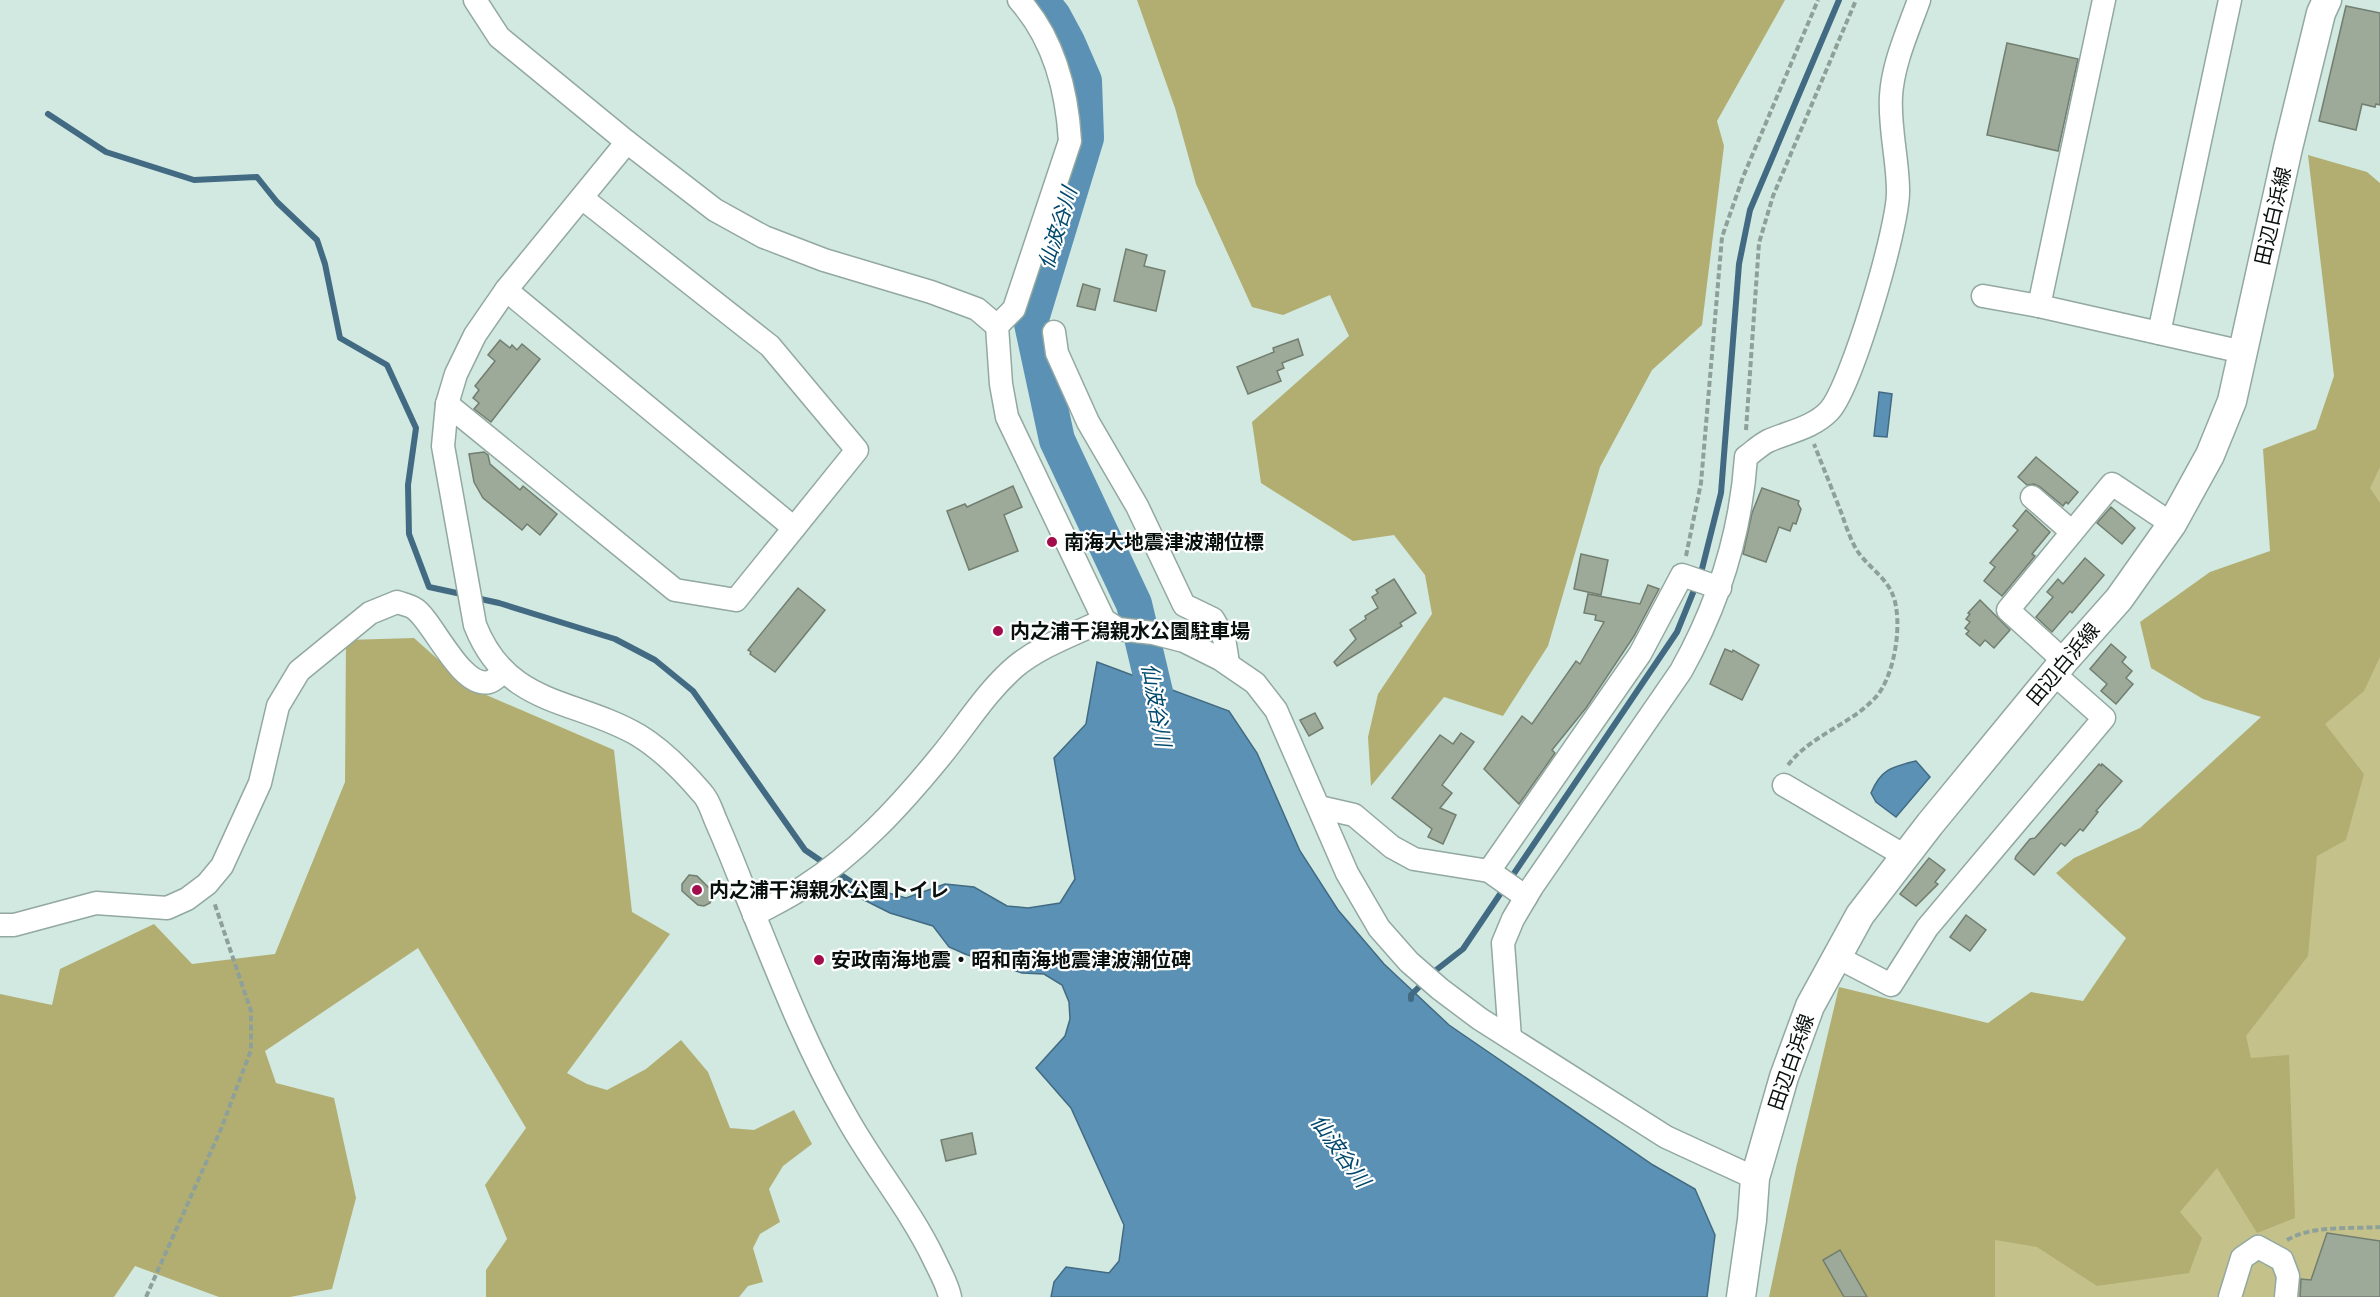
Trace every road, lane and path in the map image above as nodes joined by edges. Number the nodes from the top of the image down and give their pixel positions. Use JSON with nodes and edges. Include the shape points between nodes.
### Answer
{"nodes":[{"id":1,"x":476,"y":0,"type":"edge"},
{"id":2,"x":1019,"y":0,"type":"edge"},
{"id":3,"x":1818,"y":0,"type":"edge"},
{"id":4,"x":1856,"y":0,"type":"edge"},
{"id":5,"x":1919,"y":0,"type":"edge"},
{"id":6,"x":2104,"y":0,"type":"edge"},
{"id":7,"x":2230,"y":0,"type":"edge"},
{"id":8,"x":2326,"y":0,"type":"edge"},
{"id":9,"x":627,"y":142,"type":"junction"},
{"id":10,"x":582,"y":198,"type":"junction"},
{"id":11,"x":506,"y":290,"type":"junction"},
{"id":12,"x":1983,"y":296,"type":"dead end"},
{"id":13,"x":2039,"y":306,"type":"junction"},
{"id":14,"x":997,"y":326,"type":"junction"},
{"id":15,"x":1054,"y":332,"type":"dead end"},
{"id":16,"x":2159,"y":333,"type":"junction"},
{"id":17,"x":2243,"y":352,"type":"junction"},
{"id":18,"x":447,"y":404,"type":"junction"},
{"id":19,"x":1807,"y":426,"type":"junction"},
{"id":20,"x":1746,"y":457,"type":"junction"},
{"id":21,"x":2032,"y":497,"type":"dead end"},
{"id":22,"x":2172,"y":524,"type":"junction"},
{"id":23,"x":794,"y":528,"type":"junction"},
{"id":24,"x":2072,"y":532,"type":"junction"},
{"id":25,"x":1701,"y":581,"type":"junction"},
{"id":26,"x":1111,"y":624,"type":"junction"},
{"id":27,"x":1224,"y":661,"type":"junction"},
{"id":28,"x":2059,"y":667,"type":"junction"},
{"id":29,"x":504,"y":671,"type":"junction"},
{"id":30,"x":1784,"y":785,"type":"joint"},
{"id":31,"x":1319,"y":807,"type":"junction"},
{"id":32,"x":1905,"y":856,"type":"junction"},
{"id":33,"x":1493,"y":874,"type":"junction"},
{"id":34,"x":207,"y":884,"type":"junction"},
{"id":35,"x":1522,"y":894,"type":"junction"},
{"id":36,"x":754,"y":915,"type":"junction"},
{"id":37,"x":0,"y":925,"type":"edge"},
{"id":38,"x":1837,"y":957,"type":"junction"},
{"id":39,"x":1510,"y":1038,"type":"junction"},
{"id":40,"x":1755,"y":1178,"type":"junction"},
{"id":41,"x":2380,"y":1227,"type":"edge"},
{"id":42,"x":2268,"y":1252,"type":"junction"},
{"id":43,"x":146,"y":1297,"type":"edge"},
{"id":44,"x":950,"y":1297,"type":"edge"},
{"id":45,"x":1741,"y":1297,"type":"edge"},
{"id":46,"x":2230,"y":1297,"type":"edge"},
{"id":47,"x":2286,"y":1297,"type":"edge"}],
"edges":[{"from":1,"to":9,"type":"street","via":[[499,37]]},
{"from":2,"to":14,"type":"street","via":[[1031,13],[1058,64],[1070,141],[1014,309]]},
{"from":3,"to":25,"type":"path","via":[[1743,177],[1722,237],[1701,483]]},
{"from":4,"to":20,"type":"path","via":[[1773,196],[1759,243],[1743,447]]},
{"from":5,"to":19,"type":"street","via":[[1894,71],[1891,98],[1898,193],[1893,235],[1840,394],[1830,411]]},
{"from":6,"to":13,"type":"street"},
{"from":7,"to":16,"type":"street"},
{"from":8,"to":17,"type":"main road","name":"田辺白浜線","via":[[2288,148]]},
{"from":9,"to":10,"type":"street"},
{"from":9,"to":14,"type":"street","via":[[715,210],[764,237],[977,309]]},
{"from":10,"to":11,"type":"street"},
{"from":10,"to":23,"type":"street","via":[[770,346],[857,450]]},
{"from":11,"to":18,"type":"street","via":[[475,335]]},
{"from":11,"to":23,"type":"street"},
{"from":12,"to":13,"type":"street"},
{"from":13,"to":16,"type":"street"},
{"from":14,"to":26,"type":"street","via":[[1007,417]]},
{"from":15,"to":27,"type":"street","via":[[1057,353],[1088,422],[1137,507],[1184,605],[1213,619],[1224,638]]},
{"from":16,"to":17,"type":"street"},
{"from":17,"to":22,"type":"main road","name":"田辺白浜線","via":[[2232,400],[2210,455]]},
{"from":18,"to":23,"type":"street","via":[[675,590],[736,600]]},
{"from":18,"to":29,"type":"street","via":[[443,446],[475,625],[482,642]]},
{"from":19,"to":20,"type":"street","via":[[1765,442]]},
{"from":19,"to":30,"type":"path","via":[[1854,546],[1892,592],[1898,610],[1897,636],[1886,682],[1875,698],[1795,756],[1784,770]]},
{"from":20,"to":25,"type":"street","via":[[1744,493]]},
{"from":21,"to":24,"type":"street"},
{"from":22,"to":24,"type":"street","via":[[2112,484]]},
{"from":22,"to":28,"type":"main road","name":"田辺白浜線","via":[[2119,599]]},
{"from":24,"to":28,"type":"street","via":[[2008,610]]},
{"from":25,"to":33,"type":"street","via":[[1640,654]]},
{"from":25,"to":35,"type":"street","via":[[1694,648],[1682,671]]},
{"from":26,"to":27,"type":"street","via":[[1184,641]]},
{"from":26,"to":36,"type":"street","via":[[1041,650],[1017,665],[983,700],[899,805],[855,849],[801,889]]},
{"from":27,"to":31,"type":"street","via":[[1255,682],[1276,710]]},
{"from":28,"to":32,"type":"main road","name":"田辺白浜線"},
{"from":28,"to":38,"type":"street","via":[[2104,718],[1927,928],[1890,985]]},
{"from":29,"to":34,"type":"street","via":[[491,682],[468,675],[451,659],[415,609],[397,602],[370,612],[299,671],[278,706],[260,783],[222,866]]},
{"from":29,"to":36,"type":"street","via":[[555,703],[600,717],[639,736],[670,761],[704,795]]},
{"from":30,"to":32,"type":"street"},
{"from":31,"to":33,"type":"street","via":[[1354,815],[1392,847],[1414,859]]},
{"from":31,"to":39,"type":"street","via":[[1347,873],[1379,928],[1409,962],[1459,1004]]},
{"from":32,"to":38,"type":"main road","name":"田辺白浜線","via":[[1860,915]]},
{"from":33,"to":35,"type":"street"},
{"from":34,"to":37,"type":"street","via":[[167,908],[96,903],[14,925]]},
{"from":34,"to":43,"type":"path","via":[[251,1011],[251,1050],[221,1129]]},
{"from":35,"to":39,"type":"street","via":[[1503,943]]},
{"from":36,"to":44,"type":"street","via":[[846,1117],[926,1242]]},
{"from":38,"to":40,"type":"main road","name":"田辺白浜線","via":[[1810,1006],[1784,1077]]},
{"from":39,"to":40,"type":"street","via":[[1666,1137]]},
{"from":40,"to":45,"type":"main road","name":"田辺白浜線"},
{"from":41,"to":42,"type":"path","via":[[2297,1234]]},
{"from":42,"to":46,"type":"street","via":[[2258,1247],[2242,1258]]},
{"from":42,"to":47,"type":"street","via":[[2282,1260],[2288,1276]]}]}
